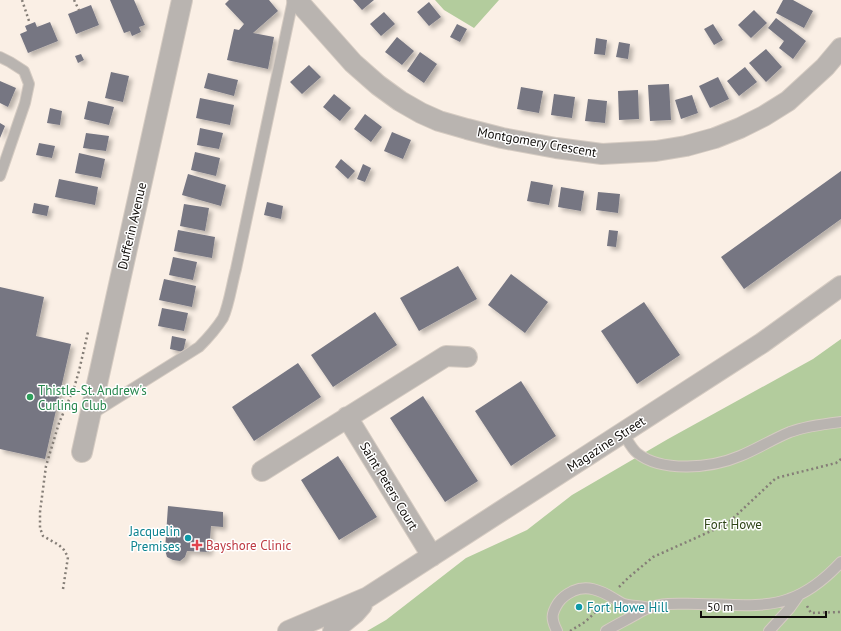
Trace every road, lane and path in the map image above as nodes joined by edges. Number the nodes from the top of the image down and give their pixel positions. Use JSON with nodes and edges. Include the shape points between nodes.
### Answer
{"nodes":[{"id":1,"x":22,"y":0,"type":"edge"},
{"id":2,"x":74,"y":0,"type":"edge"},
{"id":3,"x":182,"y":0,"type":"edge"},
{"id":4,"x":293,"y":0,"type":"edge"},
{"id":5,"x":297,"y":0,"type":"edge"},
{"id":6,"x":79,"y":10,"type":"dead end"},
{"id":7,"x":30,"y":23,"type":"dead end"},
{"id":8,"x":841,"y":48,"type":"edge"},
{"id":9,"x":0,"y":57,"type":"edge"},
{"id":10,"x":0,"y":176,"type":"edge"},
{"id":11,"x":841,"y":286,"type":"edge"},
{"id":12,"x":88,"y":332,"type":"dead end"},
{"id":13,"x":467,"y":357,"type":"dead end"},
{"id":14,"x":90,"y":415,"type":"junction"},
{"id":15,"x":347,"y":417,"type":"junction"},
{"id":16,"x":841,"y":422,"type":"edge"},
{"id":17,"x":622,"y":433,"type":"junction"},
{"id":18,"x":82,"y":452,"type":"dead end"},
{"id":19,"x":841,"y":459,"type":"edge"},
{"id":20,"x":262,"y":471,"type":"dead end"},
{"id":21,"x":432,"y":556,"type":"junction"},
{"id":22,"x":841,"y":562,"type":"edge"},
{"id":23,"x":63,"y":589,"type":"dead end"},
{"id":24,"x":799,"y":595,"type":"junction"},
{"id":25,"x":611,"y":596,"type":"junction"},
{"id":26,"x":368,"y":597,"type":"junction"},
{"id":27,"x":648,"y":608,"type":"junction"},
{"id":28,"x":841,"y":612,"type":"edge"},
{"id":29,"x":288,"y":631,"type":"edge"},
{"id":30,"x":333,"y":631,"type":"edge"},
{"id":31,"x":557,"y":631,"type":"edge"},
{"id":32,"x":570,"y":631,"type":"edge"},
{"id":33,"x":606,"y":631,"type":"edge"},
{"id":34,"x":769,"y":631,"type":"edge"}],
"edges":[{"from":1,"to":7,"type":"path"},
{"from":2,"to":6,"type":"path"},
{"from":3,"to":14,"type":"street","name":"Dufferin Avenue"},
{"from":4,"to":14,"type":"lane","via":[[236,269],[223,316],[199,347]]},
{"from":5,"to":8,"type":"street","name":"Montgomery Crescent","via":[[353,63],[378,85],[421,113],[439,121],[502,138],[602,154],[656,151],[686,146],[740,128],[788,101],[825,67]]},
{"from":9,"to":10,"type":"lane","via":[[24,71],[29,84]]},
{"from":11,"to":17,"type":"street","name":"Magazine Street","via":[[762,343]]},
{"from":12,"to":23,"type":"path","via":[[74,388],[59,423],[46,466],[40,512],[43,536],[59,545],[68,557]]},
{"from":13,"to":15,"type":"street","via":[[446,356]]},
{"from":14,"to":18,"type":"street","name":"Dufferin Avenue"},
{"from":15,"to":20,"type":"street"},
{"from":15,"to":21,"type":"street","name":"Saint Peters Court"},
{"from":16,"to":17,"type":"lane","via":[[791,432],[725,462],[686,466],[666,465],[645,458],[636,452]]},
{"from":17,"to":21,"type":"street","name":"Magazine Street"},
{"from":19,"to":25,"type":"path","via":[[836,463],[776,478],[727,524],[653,557]]},
{"from":21,"to":26,"type":"street","name":"Magazine Street"},
{"from":22,"to":24,"type":"lane","via":[[832,572]]},
{"from":24,"to":27,"type":"lane","via":[[787,600],[755,605],[684,604]]},
{"from":24,"to":28,"type":"path","via":[[811,613]]},
{"from":24,"to":34,"type":"lane"},
{"from":25,"to":27,"type":"lane","via":[[623,604]]},
{"from":25,"to":31,"type":"lane","via":[[589,588],[578,589],[568,594],[560,600],[552,615],[552,622]]},
{"from":25,"to":32,"type":"path","via":[[585,622]]},
{"from":26,"to":29,"type":"street","name":"Magazine Street"},
{"from":26,"to":30,"type":"street","name":"Magazine Street","via":[[355,613]]},
{"from":27,"to":33,"type":"lane"}]}
